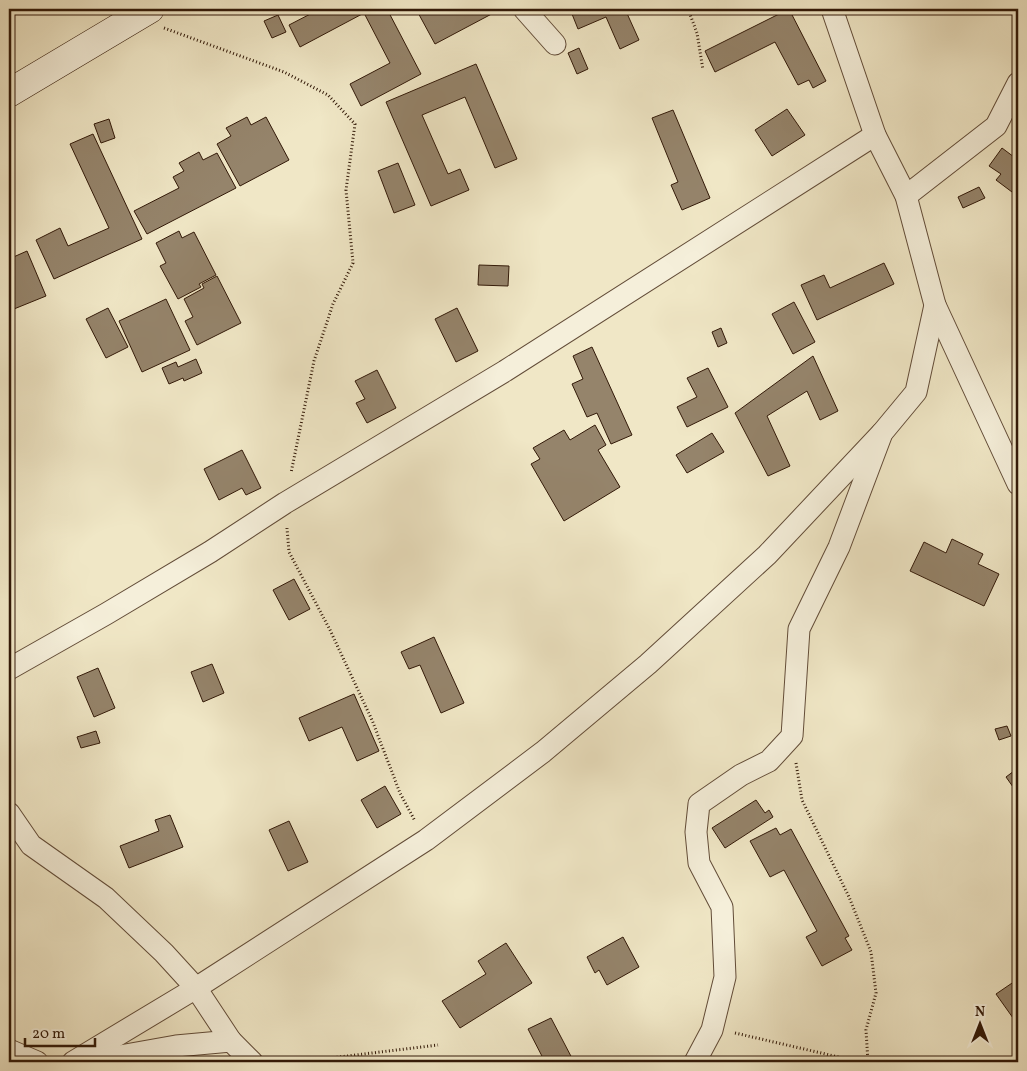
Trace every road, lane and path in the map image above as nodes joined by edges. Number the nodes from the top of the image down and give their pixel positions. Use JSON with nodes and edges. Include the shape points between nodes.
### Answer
{"nodes":[{"id":1,"x":524,"y":9,"type":"edge"},
{"id":2,"x":688,"y":9,"type":"edge"},
{"id":3,"x":832,"y":9,"type":"edge"},
{"id":4,"x":143,"y":13,"type":"edge"},
{"id":5,"x":555,"y":44,"type":"dead end"},
{"id":6,"x":703,"y":70,"type":"dead end"},
{"id":7,"x":1018,"y":83,"type":"edge"},
{"id":8,"x":9,"y":93,"type":"edge"},
{"id":9,"x":875,"y":136,"type":"junction"},
{"id":10,"x":906,"y":196,"type":"junction"},
{"id":11,"x":935,"y":305,"type":"junction"},
{"id":12,"x":882,"y":433,"type":"junction"},
{"id":13,"x":1018,"y":484,"type":"edge"},
{"id":14,"x":285,"y":503,"type":"junction"},
{"id":15,"x":9,"y":669,"type":"edge"},
{"id":16,"x":792,"y":736,"type":"junction"},
{"id":17,"x":9,"y":813,"type":"edge"},
{"id":18,"x":426,"y":840,"type":"junction"},
{"id":19,"x":196,"y":988,"type":"junction"},
{"id":20,"x":712,"y":1030,"type":"junction"},
{"id":21,"x":231,"y":1041,"type":"junction"},
{"id":22,"x":438,"y":1045,"type":"dead end"},
{"id":23,"x":9,"y":1050,"type":"edge"},
{"id":24,"x":38,"y":1062,"type":"edge"},
{"id":25,"x":73,"y":1062,"type":"edge"},
{"id":26,"x":86,"y":1062,"type":"edge"},
{"id":27,"x":252,"y":1062,"type":"edge"},
{"id":28,"x":695,"y":1062,"type":"edge"},
{"id":29,"x":860,"y":1062,"type":"edge"},
{"id":30,"x":868,"y":1062,"type":"edge"}],
"edges":[{"from":1,"to":5,"type":"street"},
{"from":2,"to":6,"type":"path","via":[[697,33]]},
{"from":3,"to":9,"type":"street"},
{"from":4,"to":8,"type":"street"},
{"from":4,"to":14,"type":"path","via":[[284,72],[328,95],[354,124],[346,190],[353,263],[333,304],[314,361]]},
{"from":7,"to":10,"type":"street","via":[[996,126]]},
{"from":9,"to":10,"type":"street"},
{"from":9,"to":14,"type":"street","via":[[505,372]]},
{"from":10,"to":11,"type":"street"},
{"from":11,"to":12,"type":"street","via":[[916,392]]},
{"from":11,"to":13,"type":"street"},
{"from":12,"to":16,"type":"street","via":[[839,547],[799,629]]},
{"from":12,"to":18,"type":"street","via":[[767,556],[648,664],[543,752]]},
{"from":14,"to":15,"type":"street","via":[[210,552]]},
{"from":14,"to":18,"type":"path","via":[[289,552],[330,630],[372,720],[400,793]]},
{"from":16,"to":20,"type":"street","via":[[768,761],[734,779],[699,804],[696,832],[699,864],[722,907],[725,977]]},
{"from":16,"to":30,"type":"path","via":[[802,800],[849,897],[870,952],[876,993],[866,1030]]},
{"from":17,"to":19,"type":"street","via":[[30,844],[106,898]]},
{"from":18,"to":19,"type":"street"},
{"from":19,"to":21,"type":"street"},
{"from":19,"to":25,"type":"street"},
{"from":20,"to":28,"type":"street"},
{"from":20,"to":29,"type":"path"},
{"from":21,"to":26,"type":"street","via":[[176,1046]]},
{"from":21,"to":27,"type":"street"},
{"from":22,"to":27,"type":"path","via":[[306,1062]]},
{"from":23,"to":24,"type":"street"}]}
